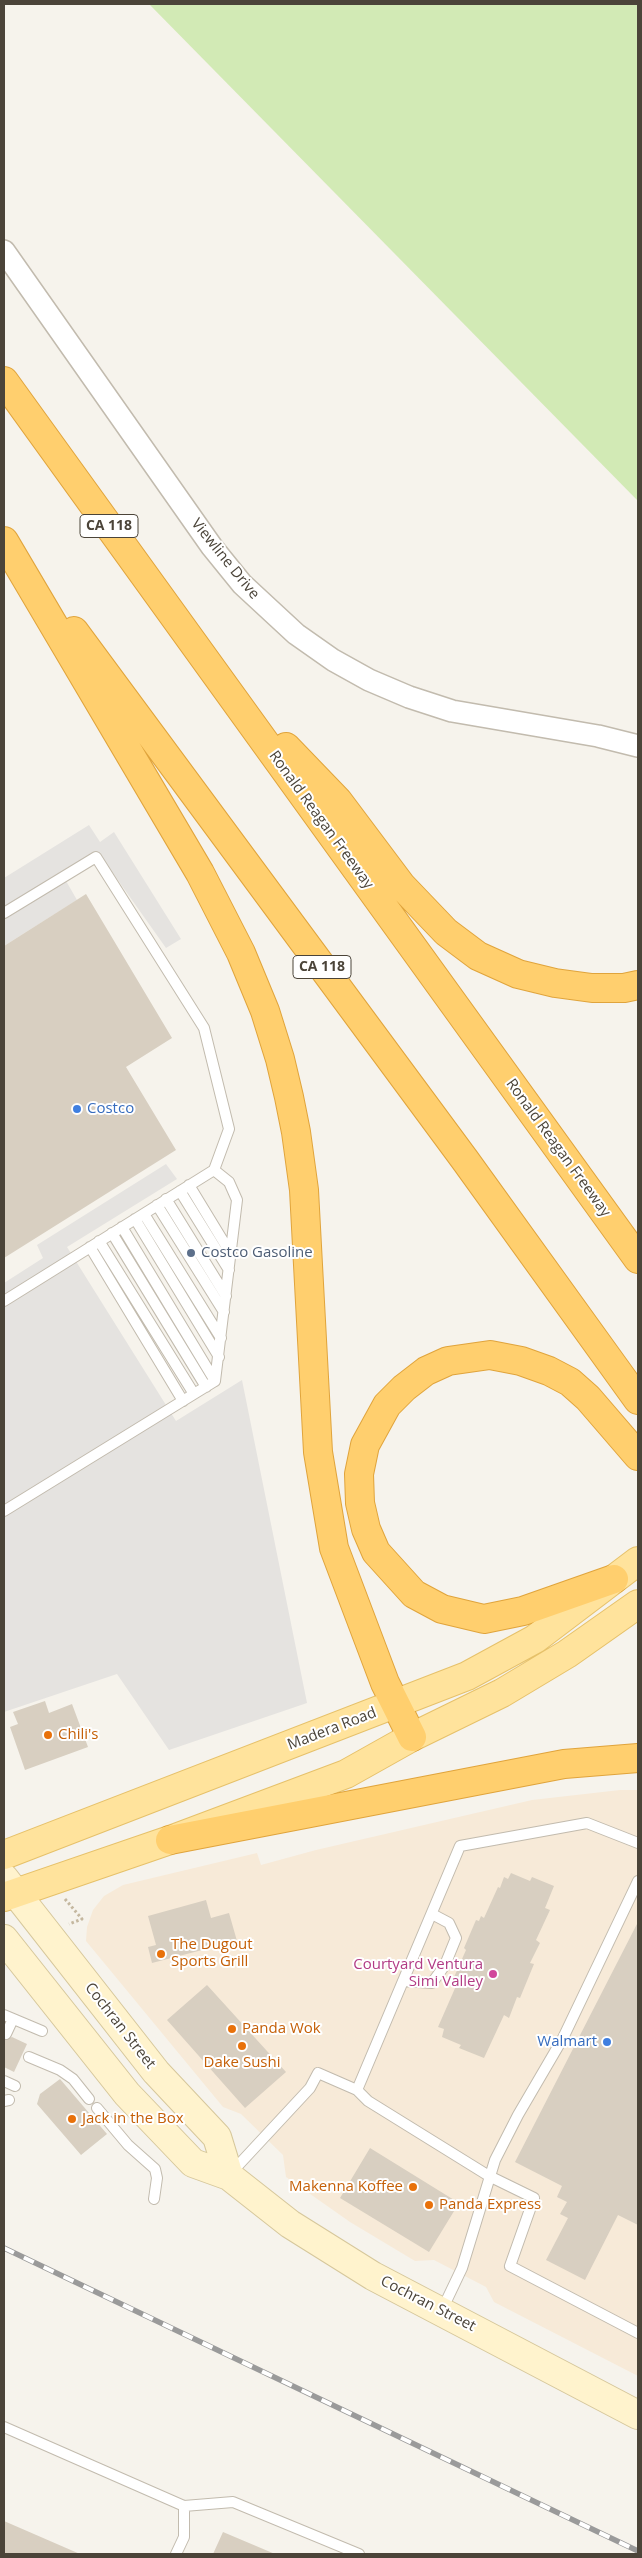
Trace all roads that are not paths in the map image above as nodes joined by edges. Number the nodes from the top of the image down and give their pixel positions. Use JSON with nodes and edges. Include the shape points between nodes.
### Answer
{"nodes":[{"id":1,"x":4,"y":251,"type":"edge"},
{"id":2,"x":4,"y":381,"type":"edge"},
{"id":3,"x":4,"y":536,"type":"edge"},
{"id":4,"x":4,"y":541,"type":"edge"},
{"id":5,"x":214,"y":671,"type":"junction"},
{"id":6,"x":638,"y":746,"type":"edge"},
{"id":7,"x":4,"y":912,"type":"edge"},
{"id":8,"x":638,"y":985,"type":"edge"},
{"id":9,"x":214,"y":1170,"type":"junction"},
{"id":10,"x":189,"y":1185,"type":"junction"},
{"id":11,"x":180,"y":1191,"type":"junction"},
{"id":12,"x":166,"y":1200,"type":"junction"},
{"id":13,"x":157,"y":1205,"type":"junction"},
{"id":14,"x":144,"y":1214,"type":"junction"},
{"id":15,"x":135,"y":1220,"type":"junction"},
{"id":16,"x":122,"y":1227,"type":"junction"},
{"id":17,"x":112,"y":1233,"type":"junction"},
{"id":18,"x":99,"y":1241,"type":"junction"},
{"id":19,"x":90,"y":1247,"type":"junction"},
{"id":20,"x":231,"y":1254,"type":"junction"},
{"id":21,"x":638,"y":1259,"type":"edge"},
{"id":22,"x":229,"y":1270,"type":"junction"},
{"id":23,"x":226,"y":1296,"type":"junction"},
{"id":24,"x":4,"y":1301,"type":"edge"},
{"id":25,"x":224,"y":1312,"type":"junction"},
{"id":26,"x":221,"y":1338,"type":"junction"},
{"id":27,"x":219,"y":1358,"type":"junction"},
{"id":28,"x":215,"y":1381,"type":"junction"},
{"id":29,"x":206,"y":1387,"type":"junction"},
{"id":30,"x":194,"y":1394,"type":"junction"},
{"id":31,"x":638,"y":1400,"type":"edge"},
{"id":32,"x":183,"y":1401,"type":"junction"},
{"id":33,"x":638,"y":1456,"type":"edge"},
{"id":34,"x":4,"y":1511,"type":"edge"},
{"id":35,"x":638,"y":1562,"type":"edge"},
{"id":36,"x":614,"y":1579,"type":"junction"},
{"id":37,"x":638,"y":1604,"type":"edge"},
{"id":38,"x":396,"y":1705,"type":"junction"},
{"id":39,"x":412,"y":1737,"type":"junction"},
{"id":40,"x":638,"y":1758,"type":"edge"},
{"id":41,"x":170,"y":1840,"type":"junction"},
{"id":42,"x":638,"y":1843,"type":"edge"},
{"id":43,"x":4,"y":1855,"type":"edge"},
{"id":44,"x":638,"y":1881,"type":"edge"},
{"id":45,"x":7,"y":1889,"type":"edge"},
{"id":46,"x":432,"y":1914,"type":"junction"},
{"id":47,"x":4,"y":1939,"type":"edge"},
{"id":48,"x":403,"y":1981,"type":"junction"},
{"id":49,"x":8,"y":2017,"type":"edge"},
{"id":50,"x":42,"y":2032,"type":"dead end"},
{"id":51,"x":6,"y":2034,"type":"dead end"},
{"id":52,"x":29,"y":2058,"type":"dead end"},
{"id":53,"x":4,"y":2081,"type":"edge"},
{"id":54,"x":15,"y":2086,"type":"dead end"},
{"id":55,"x":357,"y":2090,"type":"junction"},
{"id":56,"x":89,"y":2099,"type":"dead end"},
{"id":57,"x":97,"y":2108,"type":"dead end"},
{"id":58,"x":229,"y":2176,"type":"junction"},
{"id":59,"x":489,"y":2176,"type":"junction"},
{"id":60,"x":154,"y":2199,"type":"dead end"},
{"id":61,"x":442,"y":2311,"type":"junction"},
{"id":62,"x":638,"y":2333,"type":"edge"},
{"id":63,"x":638,"y":2414,"type":"edge"},
{"id":64,"x":4,"y":2427,"type":"edge"},
{"id":65,"x":184,"y":2506,"type":"junction"},
{"id":66,"x":176,"y":2554,"type":"edge"},
{"id":67,"x":358,"y":2554,"type":"edge"}],
"edges":[{"from":1,"to":6,"type":"street","name":"Viewline Drive","via":[[212,547],[242,584],[296,634],[355,672],[408,698],[452,712],[598,736]]},
{"from":2,"to":5,"type":"highway","name":"Ronald Reagan Freeway","number":"CA 118"},
{"from":3,"to":31,"type":"highway","number":"CA 118","via":[[465,1160]]},
{"from":4,"to":38,"type":"highway","via":[[200,872],[241,953],[265,1011],[280,1059],[303,1180],[318,1452],[334,1548]]},
{"from":5,"to":8,"type":"highway","via":[[338,801],[401,885],[446,932],[478,956],[518,974],[555,983],[592,988]]},
{"from":5,"to":21,"type":"highway","name":"Ronald Reagan Freeway","number":"CA 118"},
{"from":7,"to":9,"type":"lane","via":[[96,857],[204,1028],[229,1129]]},
{"from":9,"to":10,"type":"lane"},
{"from":9,"to":20,"type":"lane","via":[[230,1182],[237,1200]]},
{"from":10,"to":11,"type":"lane"},
{"from":10,"to":20,"type":"lane"},
{"from":11,"to":12,"type":"lane"},
{"from":11,"to":22,"type":"lane"},
{"from":12,"to":13,"type":"lane"},
{"from":12,"to":23,"type":"lane"},
{"from":13,"to":14,"type":"lane"},
{"from":13,"to":25,"type":"lane"},
{"from":14,"to":15,"type":"lane"},
{"from":14,"to":26,"type":"lane"},
{"from":15,"to":16,"type":"lane"},
{"from":15,"to":27,"type":"lane"},
{"from":16,"to":17,"type":"lane"},
{"from":16,"to":28,"type":"lane"},
{"from":17,"to":18,"type":"lane"},
{"from":17,"to":29,"type":"lane"},
{"from":18,"to":19,"type":"lane"},
{"from":18,"to":30,"type":"lane"},
{"from":19,"to":24,"type":"lane"},
{"from":19,"to":32,"type":"lane"},
{"from":20,"to":22,"type":"lane"},
{"from":22,"to":23,"type":"lane"},
{"from":23,"to":25,"type":"lane"},
{"from":25,"to":26,"type":"lane"},
{"from":26,"to":27,"type":"lane"},
{"from":27,"to":28,"type":"lane"},
{"from":28,"to":29,"type":"lane"},
{"from":29,"to":30,"type":"lane"},
{"from":30,"to":32,"type":"lane"},
{"from":32,"to":34,"type":"lane"},
{"from":33,"to":36,"type":"highway","via":[[570,1382],[549,1371],[490,1355],[448,1361],[426,1371],[404,1388],[387,1405],[365,1445],[359,1474],[360,1503],[376,1552],[414,1594],[442,1609],[484,1619],[523,1611]]},
{"from":35,"to":36,"type":"main road","name":"Madera Road"},
{"from":36,"to":38,"type":"main road","name":"Madera Road","via":[[535,1639],[467,1676]]},
{"from":37,"to":39,"type":"main road","via":[[567,1654],[502,1693]]},
{"from":38,"to":39,"type":"highway"},
{"from":38,"to":43,"type":"main road","name":"Madera Road"},
{"from":39,"to":41,"type":"main road","via":[[346,1774]]},
{"from":40,"to":41,"type":"highway","via":[[564,1764]]},
{"from":41,"to":45,"type":"main road"},
{"from":42,"to":46,"type":"lane","via":[[587,1823],[460,1846]]},
{"from":44,"to":59,"type":"lane","via":[[563,2038],[518,2115]]},
{"from":45,"to":58,"type":"main road","name":"Cochran Street","via":[[156,2072],[217,2137]]},
{"from":46,"to":48,"type":"lane"},
{"from":46,"to":48,"type":"lane","via":[[449,1923],[456,1938],[445,1965],[432,1983]]},
{"from":47,"to":58,"type":"main road","name":"Cochran Street","via":[[127,2094],[193,2164]]},
{"from":48,"to":55,"type":"lane"},
{"from":49,"to":50,"type":"lane"},
{"from":49,"to":51,"type":"lane"},
{"from":52,"to":56,"type":"lane","via":[[60,2070],[73,2079]]},
{"from":53,"to":54,"type":"lane"},
{"from":55,"to":58,"type":"lane","via":[[318,2073],[310,2088]]},
{"from":55,"to":59,"type":"lane","via":[[368,2101]]},
{"from":57,"to":60,"type":"lane","via":[[128,2145],[155,2169]]},
{"from":58,"to":61,"type":"main road","name":"Cochran Street","via":[[290,2224],[331,2251]]},
{"from":59,"to":61,"type":"lane","via":[[462,2268]]},
{"from":59,"to":62,"type":"lane","via":[[534,2198],[510,2266]]},
{"from":61,"to":63,"type":"main road","name":"Cochran Street"},
{"from":64,"to":65,"type":"lane"},
{"from":65,"to":66,"type":"lane","via":[[184,2537]]},
{"from":65,"to":67,"type":"lane","via":[[233,2502]]}]}
